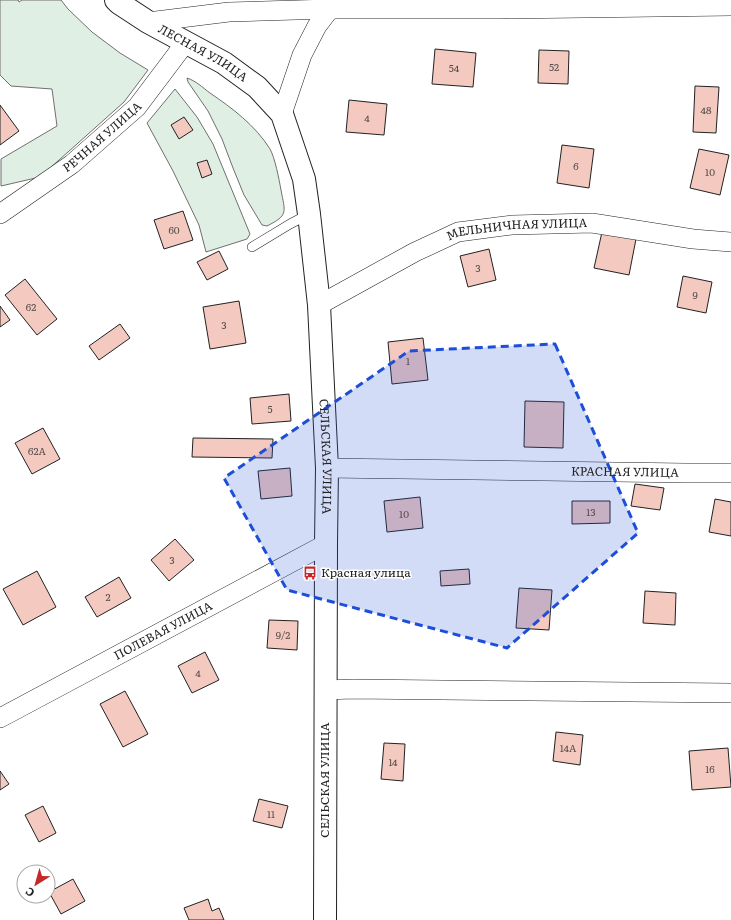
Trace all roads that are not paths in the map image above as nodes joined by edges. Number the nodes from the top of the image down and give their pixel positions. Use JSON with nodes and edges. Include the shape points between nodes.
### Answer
{"nodes":[{"id":1,"x":116,"y":0,"type":"edge"},
{"id":2,"x":500,"y":5,"type":"edge"},
{"id":3,"x":731,"y":6,"type":"edge"},
{"id":4,"x":330,"y":9,"type":"junction"},
{"id":5,"x":148,"y":22,"type":"junction"},
{"id":6,"x":186,"y":42,"type":"junction"},
{"id":7,"x":282,"y":114,"type":"junction"},
{"id":8,"x":0,"y":214,"type":"edge"},
{"id":9,"x":310,"y":214,"type":"junction"},
{"id":10,"x":731,"y":242,"type":"edge"},
{"id":11,"x":252,"y":247,"type":"dead end"},
{"id":12,"x":319,"y":305,"type":"junction"},
{"id":13,"x":327,"y":468,"type":"junction"},
{"id":14,"x":731,"y":473,"type":"edge"},
{"id":15,"x":326,"y":544,"type":"junction"},
{"id":16,"x":326,"y":690,"type":"junction"},
{"id":17,"x":731,"y":693,"type":"edge"},
{"id":18,"x":0,"y":718,"type":"edge"},
{"id":19,"x":325,"y":920,"type":"edge"}],
"edges":[{"from":1,"to":5,"type":"main road","name":"ЛЕСНАЯ УЛИЦА"},
{"from":2,"to":3,"type":"street"},
{"from":2,"to":4,"type":"street"},
{"from":4,"to":5,"type":"street","via":[[229,12]]},
{"from":4,"to":7,"type":"street","via":[[317,26],[302,55]]},
{"from":5,"to":6,"type":"main road","name":"ЛЕСНАЯ УЛИЦА"},
{"from":6,"to":7,"type":"main road","name":"ЛЕСНАЯ УЛИЦА","via":[[224,63],[252,83]]},
{"from":6,"to":8,"type":"street","name":"РЕЧНАЯ УЛИЦА","via":[[137,107],[72,164]]},
{"from":7,"to":9,"type":"main road","name":"СЕЛЬСКАЯ УЛИЦА","via":[[304,179]]},
{"from":9,"to":11,"type":"lane"},
{"from":9,"to":12,"type":"main road","name":"СЕЛЬСКАЯ УЛИЦА"},
{"from":10,"to":12,"type":"street","name":"МЕЛЬНИЧНАЯ УЛИЦА","via":[[693,239],[592,223],[512,225],[458,232],[415,252]]},
{"from":12,"to":13,"type":"main road","name":"СЕЛЬСКАЯ УЛИЦА"},
{"from":13,"to":14,"type":"street","name":"КРАСНАЯ УЛИЦА"},
{"from":13,"to":15,"type":"main road","name":"СЕЛЬСКАЯ УЛИЦА"},
{"from":15,"to":16,"type":"main road","name":"СЕЛЬСКАЯ УЛИЦА"},
{"from":15,"to":18,"type":"street","name":"ПОЛЕВАЯ УЛИЦА"},
{"from":16,"to":17,"type":"street"},
{"from":16,"to":19,"type":"main road","name":"СЕЛЬСКАЯ УЛИЦА"}]}
